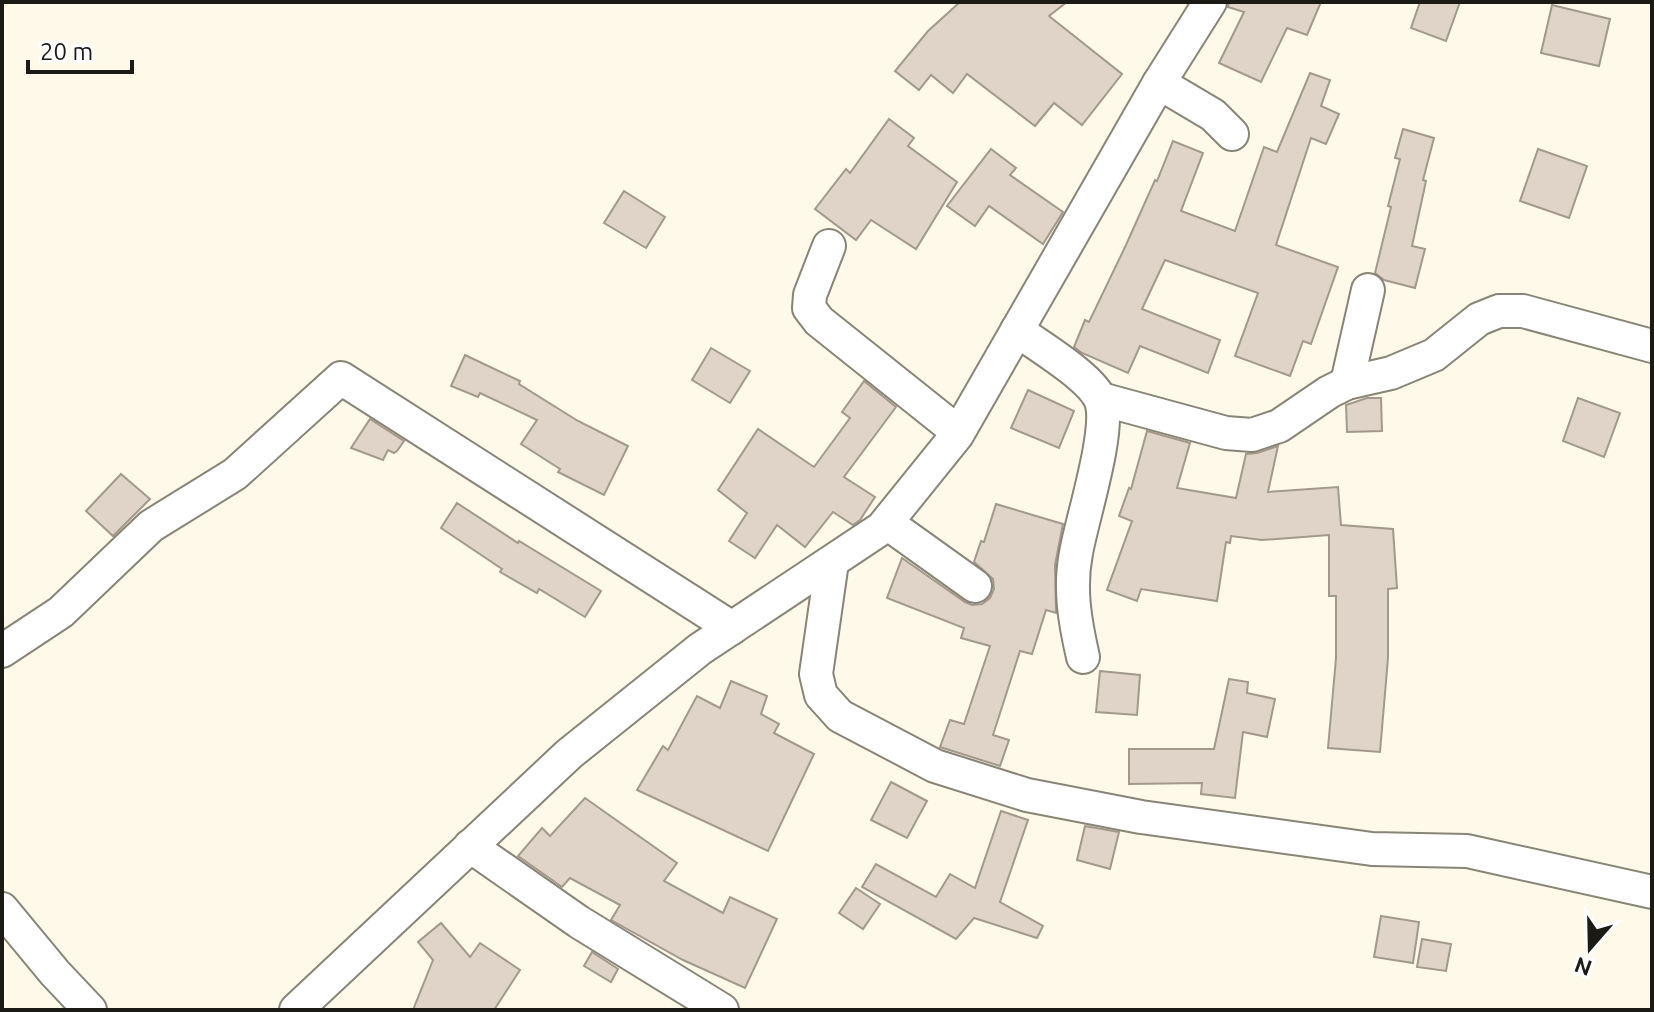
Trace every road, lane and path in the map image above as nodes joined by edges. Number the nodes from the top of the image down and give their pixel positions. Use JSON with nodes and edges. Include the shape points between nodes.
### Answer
{"nodes":[{"id":1,"x":1210,"y":2,"type":"edge"},
{"id":2,"x":1159,"y":83,"type":"junction"},
{"id":3,"x":1232,"y":134,"type":"dead end"},
{"id":4,"x":829,"y":246,"type":"dead end"},
{"id":5,"x":1368,"y":290,"type":"dead end"},
{"id":6,"x":1017,"y":330,"type":"junction"},
{"id":7,"x":1652,"y":346,"type":"edge"},
{"id":8,"x":1347,"y":383,"type":"junction"},
{"id":9,"x":1101,"y":399,"type":"junction"},
{"id":10,"x":958,"y":432,"type":"junction"},
{"id":11,"x":887,"y":523,"type":"junction"},
{"id":12,"x":832,"y":562,"type":"junction"},
{"id":13,"x":975,"y":586,"type":"dead end"},
{"id":14,"x":732,"y":628,"type":"junction"},
{"id":15,"x":2,"y":651,"type":"edge"},
{"id":16,"x":1083,"y":657,"type":"dead end"},
{"id":17,"x":470,"y":846,"type":"junction"},
{"id":18,"x":1652,"y":892,"type":"edge"},
{"id":19,"x":2,"y":909,"type":"edge"},
{"id":20,"x":90,"y":1010,"type":"edge"},
{"id":21,"x":296,"y":1010,"type":"edge"},
{"id":22,"x":722,"y":1010,"type":"edge"}],
"edges":[{"from":1,"to":2,"type":"street"},
{"from":2,"to":3,"type":"street","via":[[1213,115]]},
{"from":2,"to":6,"type":"street"},
{"from":4,"to":10,"type":"street","via":[[809,308]]},
{"from":5,"to":8,"type":"street"},
{"from":6,"to":9,"type":"street"},
{"from":6,"to":10,"type":"street"},
{"from":7,"to":8,"type":"street","via":[[1523,311],[1499,311],[1479,319],[1434,355]]},
{"from":8,"to":9,"type":"street","via":[[1279,426],[1252,435],[1226,433]]},
{"from":9,"to":16,"type":"street","via":[[1100,443],[1075,556],[1072,608]]},
{"from":10,"to":11,"type":"street"},
{"from":11,"to":12,"type":"street"},
{"from":11,"to":13,"type":"street"},
{"from":12,"to":14,"type":"street"},
{"from":12,"to":18,"type":"street","via":[[816,674],[821,695],[840,716],[935,766],[1027,795],[1141,817],[1372,849],[1467,851]]},
{"from":14,"to":15,"type":"street","via":[[341,378],[235,474],[151,526],[61,612]]},
{"from":14,"to":17,"type":"street","via":[[569,754]]},
{"from":17,"to":21,"type":"street"},
{"from":17,"to":22,"type":"street","via":[[579,922]]},
{"from":19,"to":20,"type":"street"}]}
